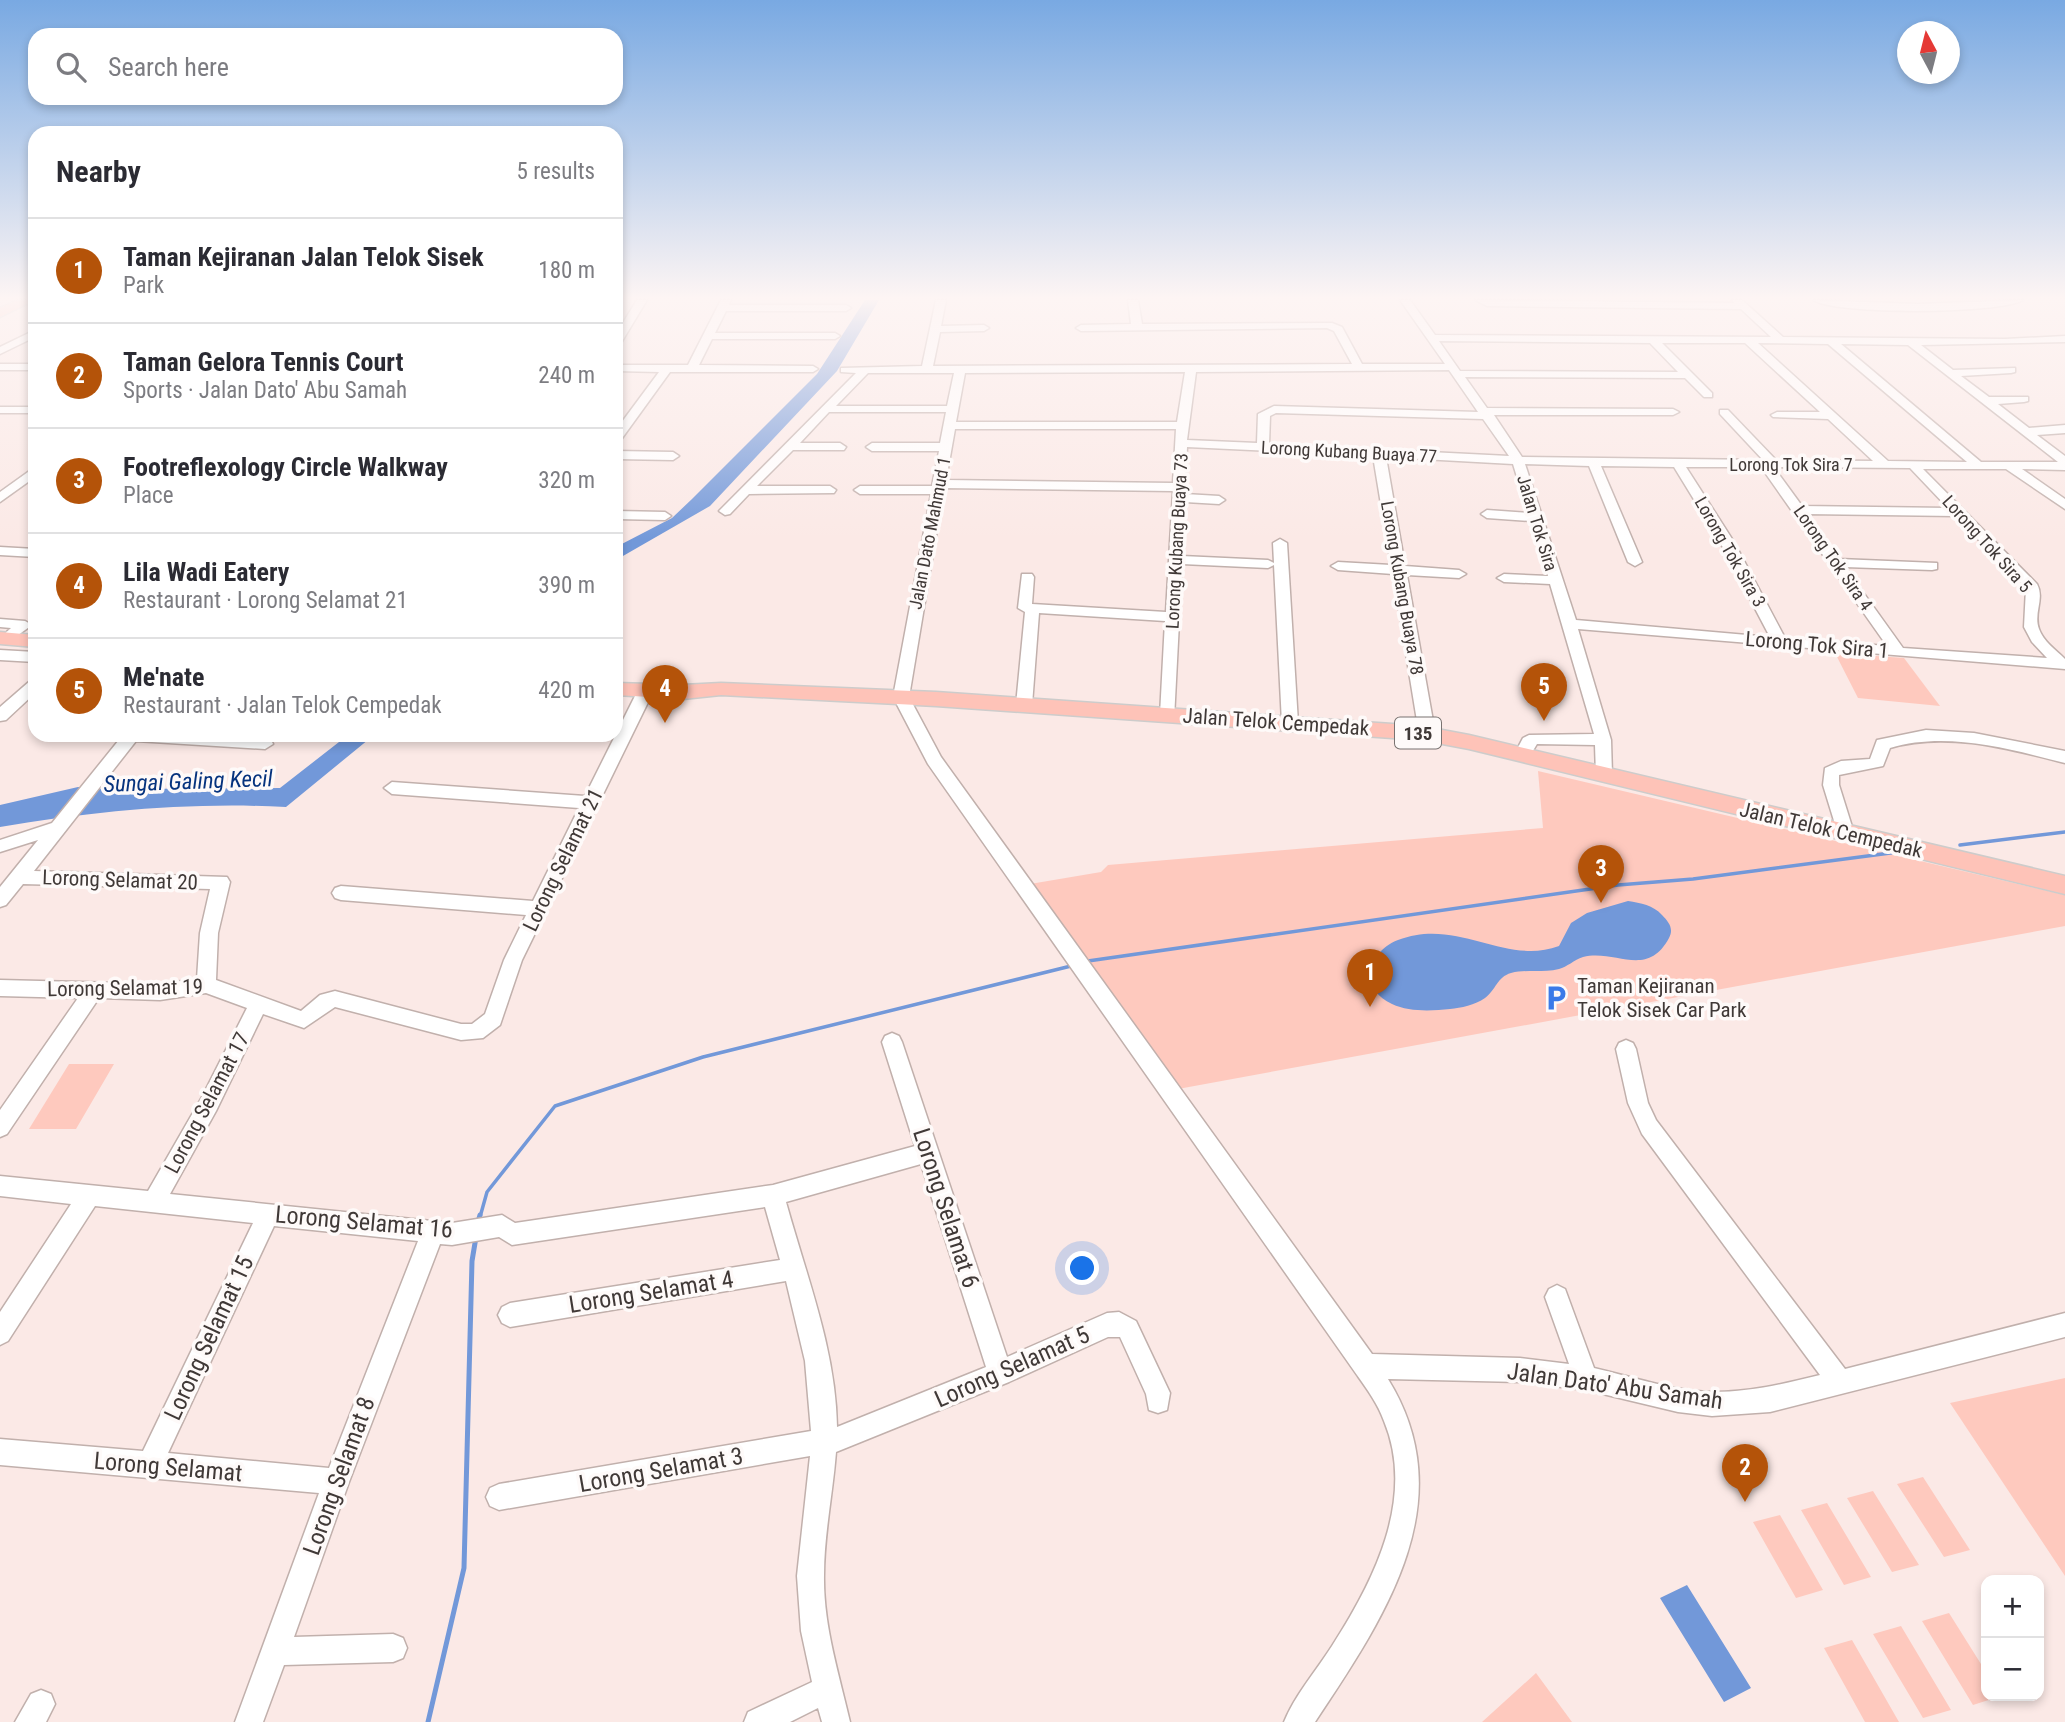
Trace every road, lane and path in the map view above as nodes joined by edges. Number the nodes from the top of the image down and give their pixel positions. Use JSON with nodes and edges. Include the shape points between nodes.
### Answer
{"nodes":[{"id":1,"x":658,"y":380,"type":"edge"},
{"id":2,"x":855,"y":380,"type":"edge"},
{"id":3,"x":958,"y":380,"type":"edge"},
{"id":4,"x":1189,"y":380,"type":"edge"},
{"id":5,"x":1464,"y":380,"type":"edge"},
{"id":6,"x":1693,"y":380,"type":"edge"},
{"id":7,"x":1793,"y":380,"type":"edge"},
{"id":8,"x":1878,"y":380,"type":"edge"},
{"id":9,"x":1960,"y":380,"type":"edge"},
{"id":10,"x":1708,"y":395,"type":"dead end"},
{"id":11,"x":2024,"y":399,"type":"dead end"},
{"id":12,"x":1987,"y":401,"type":"junction"},
{"id":13,"x":829,"y":409,"type":"junction"},
{"id":14,"x":953,"y":409,"type":"junction"},
{"id":15,"x":0,"y":410,"type":"edge"},
{"id":16,"x":28,"y":410,"type":"edge"},
{"id":17,"x":28,"y":411,"type":"edge"},
{"id":18,"x":1673,"y":412,"type":"dead end"},
{"id":19,"x":1724,"y":412,"type":"dead end"},
{"id":20,"x":1487,"y":413,"type":"junction"},
{"id":21,"x":1777,"y":415,"type":"dead end"},
{"id":22,"x":1832,"y":416,"type":"junction"},
{"id":23,"x":0,"y":425,"type":"edge"},
{"id":24,"x":1182,"y":425,"type":"junction"},
{"id":25,"x":950,"y":426,"type":"junction"},
{"id":26,"x":623,"y":428,"type":"edge"},
{"id":27,"x":2065,"y":429,"type":"edge"},
{"id":28,"x":2026,"y":432,"type":"junction"},
{"id":29,"x":1181,"y":443,"type":"junction"},
{"id":30,"x":791,"y":446,"type":"junction"},
{"id":31,"x":840,"y":447,"type":"dead end"},
{"id":32,"x":872,"y":447,"type":"dead end"},
{"id":33,"x":946,"y":447,"type":"junction"},
{"id":34,"x":1263,"y":447,"type":"junction"},
{"id":35,"x":1379,"y":454,"type":"junction"},
{"id":36,"x":623,"y":456,"type":"edge"},
{"id":37,"x":673,"y":456,"type":"dead end"},
{"id":38,"x":1518,"y":460,"type":"junction"},
{"id":39,"x":1593,"y":462,"type":"junction"},
{"id":40,"x":1678,"y":463,"type":"junction"},
{"id":41,"x":2065,"y":464,"type":"edge"},
{"id":42,"x":1770,"y":465,"type":"junction"},
{"id":43,"x":1885,"y":465,"type":"junction"},
{"id":44,"x":1978,"y":465,"type":"junction"},
{"id":45,"x":2008,"y":465,"type":"junction"},
{"id":46,"x":1914,"y":466,"type":"junction"},
{"id":47,"x":28,"y":476,"type":"edge"},
{"id":48,"x":939,"y":487,"type":"junction"},
{"id":49,"x":28,"y":490,"type":"edge"},
{"id":50,"x":747,"y":490,"type":"junction"},
{"id":51,"x":830,"y":490,"type":"dead end"},
{"id":52,"x":860,"y":490,"type":"dead end"},
{"id":53,"x":1180,"y":493,"type":"junction"},
{"id":54,"x":5,"y":494,"type":"edge"},
{"id":55,"x":1219,"y":500,"type":"dead end"},
{"id":56,"x":2065,"y":505,"type":"edge"},
{"id":57,"x":1799,"y":510,"type":"junction"},
{"id":58,"x":725,"y":511,"type":"dead end"},
{"id":59,"x":1959,"y":512,"type":"junction"},
{"id":60,"x":1487,"y":514,"type":"dead end"},
{"id":61,"x":623,"y":515,"type":"edge"},
{"id":62,"x":665,"y":516,"type":"dead end"},
{"id":63,"x":1536,"y":517,"type":"junction"},
{"id":64,"x":1280,"y":543,"type":"dead end"},
{"id":65,"x":0,"y":551,"type":"edge"},
{"id":66,"x":28,"y":553,"type":"edge"},
{"id":67,"x":1177,"y":561,"type":"junction"},
{"id":68,"x":1635,"y":562,"type":"dead end"},
{"id":69,"x":1268,"y":564,"type":"dead end"},
{"id":70,"x":1837,"y":564,"type":"junction"},
{"id":71,"x":1338,"y":566,"type":"dead end"},
{"id":72,"x":1932,"y":566,"type":"dead end"},
{"id":73,"x":1398,"y":570,"type":"junction"},
{"id":74,"x":1459,"y":574,"type":"dead end"},
{"id":75,"x":1027,"y":577,"type":"dead end"},
{"id":76,"x":1504,"y":578,"type":"dead end"},
{"id":77,"x":1555,"y":580,"type":"junction"},
{"id":78,"x":1032,"y":609,"type":"junction"},
{"id":79,"x":1174,"y":617,"type":"junction"},
{"id":80,"x":1570,"y":624,"type":"junction"},
{"id":81,"x":2,"y":638,"type":"edge"},
{"id":82,"x":28,"y":640,"type":"edge"},
{"id":83,"x":1780,"y":642,"type":"junction"},
{"id":84,"x":1898,"y":652,"type":"junction"},
{"id":85,"x":28,"y":653,"type":"edge"},
{"id":86,"x":2063,"y":664,"type":"edge"},
{"id":87,"x":623,"y":679,"type":"edge"},
{"id":88,"x":623,"y":689,"type":"edge"},
{"id":89,"x":721,"y":689,"type":"junction"},
{"id":90,"x":646,"y":690,"type":"junction"},
{"id":91,"x":28,"y":691,"type":"edge"},
{"id":92,"x":901,"y":697,"type":"junction"},
{"id":93,"x":1024,"y":705,"type":"junction"},
{"id":94,"x":1168,"y":715,"type":"junction"},
{"id":95,"x":0,"y":716,"type":"edge"},
{"id":96,"x":1425,"y":721,"type":"dead end"},
{"id":97,"x":1290,"y":723,"type":"junction"},
{"id":98,"x":623,"y":738,"type":"edge"},
{"id":99,"x":1603,"y":740,"type":"junction"},
{"id":100,"x":126,"y":742,"type":"edge"},
{"id":101,"x":235,"y":742,"type":"edge"},
{"id":102,"x":621,"y":742,"type":"edge"},
{"id":103,"x":265,"y":744,"type":"dead end"},
{"id":104,"x":1522,"y":755,"type":"junction"},
{"id":105,"x":2065,"y":757,"type":"edge"},
{"id":106,"x":1604,"y":775,"type":"junction"},
{"id":107,"x":392,"y":788,"type":"dead end"},
{"id":108,"x":592,"y":803,"type":"junction"},
{"id":109,"x":61,"y":822,"type":"junction"},
{"id":110,"x":1845,"y":833,"type":"junction"},
{"id":111,"x":0,"y":846,"type":"edge"},
{"id":112,"x":19,"y":877,"type":"junction"},
{"id":113,"x":2065,"y":885,"type":"edge"},
{"id":114,"x":341,"y":893,"type":"dead end"},
{"id":115,"x":0,"y":900,"type":"edge"},
{"id":116,"x":539,"y":909,"type":"junction"},
{"id":117,"x":206,"y":985,"type":"junction"},
{"id":118,"x":0,"y":988,"type":"edge"},
{"id":119,"x":93,"y":991,"type":"junction"},
{"id":120,"x":258,"y":1005,"type":"junction"},
{"id":121,"x":483,"y":1029,"type":"joint"},
{"id":122,"x":892,"y":1042,"type":"dead end"},
{"id":123,"x":1626,"y":1049,"type":"dead end"},
{"id":124,"x":0,"y":1127,"type":"edge"},
{"id":125,"x":928,"y":1152,"type":"junction"},
{"id":126,"x":0,"y":1186,"type":"edge"},
{"id":127,"x":90,"y":1195,"type":"junction"},
{"id":128,"x":773,"y":1195,"type":"junction"},
{"id":129,"x":154,"y":1201,"type":"junction"},
{"id":130,"x":269,"y":1213,"type":"junction"},
{"id":131,"x":433,"y":1232,"type":"junction"},
{"id":132,"x":792,"y":1269,"type":"junction"},
{"id":133,"x":1557,"y":1297,"type":"dead end"},
{"id":134,"x":510,"y":1315,"type":"dead end"},
{"id":135,"x":2065,"y":1325,"type":"edge"},
{"id":136,"x":0,"y":1333,"type":"edge"},
{"id":137,"x":1366,"y":1366,"type":"junction"},
{"id":138,"x":1000,"y":1373,"type":"junction"},
{"id":139,"x":1586,"y":1378,"type":"junction"},
{"id":140,"x":1840,"y":1382,"type":"junction"},
{"id":141,"x":1158,"y":1401,"type":"dead end"},
{"id":142,"x":822,"y":1443,"type":"junction"},
{"id":143,"x":0,"y":1452,"type":"edge"},
{"id":144,"x":150,"y":1464,"type":"junction"},
{"id":145,"x":336,"y":1482,"type":"junction"},
{"id":146,"x":499,"y":1497,"type":"dead end"},
{"id":147,"x":393,"y":1648,"type":"dead end"},
{"id":148,"x":274,"y":1651,"type":"junction"},
{"id":149,"x":828,"y":1689,"type":"junction"},
{"id":150,"x":250,"y":1722,"type":"edge"},
{"id":151,"x":758,"y":1722,"type":"edge"},
{"id":152,"x":836,"y":1722,"type":"edge"},
{"id":153,"x":1298,"y":1722,"type":"edge"}],
"edges":[{"from":1,"to":26,"type":"street"},
{"from":2,"to":13,"type":"street"},
{"from":3,"to":14,"type":"street","name":"Jalan Dato Mahmud 1"},
{"from":4,"to":24,"type":"street","name":"Lorong Kubang Buaya 73"},
{"from":5,"to":20,"type":"street","name":"Jalan Tok Sira"},
{"from":6,"to":10,"type":"street"},
{"from":7,"to":22,"type":"street"},
{"from":8,"to":44,"type":"street"},
{"from":9,"to":12,"type":"street"},
{"from":11,"to":12,"type":"street"},
{"from":12,"to":28,"type":"street"},
{"from":13,"to":14,"type":"street"},
{"from":13,"to":30,"type":"street"},
{"from":14,"to":25,"type":"street","name":"Jalan Dato Mahmud 1"},
{"from":15,"to":16,"type":"street"},
{"from":17,"to":23,"type":"street"},
{"from":18,"to":20,"type":"street"},
{"from":19,"to":42,"type":"street","name":"Lorong Tok Sira 4"},
{"from":20,"to":34,"type":"street","via":[[1269,410],[1264,414]]},
{"from":20,"to":38,"type":"street","name":"Jalan Tok Sira"},
{"from":21,"to":22,"type":"street"},
{"from":22,"to":43,"type":"street"},
{"from":24,"to":25,"type":"street"},
{"from":24,"to":29,"type":"street","name":"Lorong Kubang Buaya 73"},
{"from":25,"to":33,"type":"street","name":"Jalan Dato Mahmud 1"},
{"from":27,"to":28,"type":"street"},
{"from":28,"to":41,"type":"street"},
{"from":29,"to":34,"type":"street","name":"Lorong Kubang Buaya 77"},
{"from":29,"to":53,"type":"street","name":"Lorong Kubang Buaya 73"},
{"from":30,"to":31,"type":"street"},
{"from":30,"to":50,"type":"street"},
{"from":32,"to":33,"type":"street"},
{"from":33,"to":48,"type":"street","name":"Jalan Dato Mahmud 1"},
{"from":34,"to":35,"type":"street","name":"Lorong Kubang Buaya 77"},
{"from":35,"to":38,"type":"street","name":"Lorong Kubang Buaya 77"},
{"from":35,"to":73,"type":"street","name":"Lorong Kubang Buaya 78"},
{"from":36,"to":37,"type":"street"},
{"from":38,"to":39,"type":"street","name":"Lorong Tok Sira 7"},
{"from":38,"to":63,"type":"street","name":"Jalan Tok Sira"},
{"from":39,"to":40,"type":"street","name":"Lorong Tok Sira 7"},
{"from":39,"to":68,"type":"street"},
{"from":40,"to":42,"type":"street","name":"Lorong Tok Sira 7"},
{"from":40,"to":83,"type":"street","name":"Lorong Tok Sira 3"},
{"from":41,"to":45,"type":"street","name":"Lorong Tok Sira 7"},
{"from":42,"to":43,"type":"street","name":"Lorong Tok Sira 7"},
{"from":42,"to":57,"type":"street","name":"Lorong Tok Sira 4"},
{"from":43,"to":46,"type":"street","name":"Lorong Tok Sira 7"},
{"from":44,"to":45,"type":"street","name":"Lorong Tok Sira 7"},
{"from":44,"to":46,"type":"street","name":"Lorong Tok Sira 7"},
{"from":45,"to":56,"type":"street"},
{"from":46,"to":59,"type":"street","name":"Lorong Tok Sira 5"},
{"from":47,"to":54,"type":"street"},
{"from":48,"to":52,"type":"street"},
{"from":48,"to":53,"type":"street"},
{"from":48,"to":92,"type":"street","name":"Jalan Dato Mahmud 1"},
{"from":49,"to":54,"type":"street"},
{"from":50,"to":51,"type":"street"},
{"from":50,"to":58,"type":"street"},
{"from":53,"to":55,"type":"street"},
{"from":53,"to":67,"type":"street","name":"Lorong Kubang Buaya 73"},
{"from":57,"to":59,"type":"street"},
{"from":57,"to":70,"type":"street","name":"Lorong Tok Sira 4"},
{"from":59,"to":86,"type":"street","name":"Lorong Tok Sira 5","via":[[2032,587],[2031,630]]},
{"from":60,"to":63,"type":"street"},
{"from":61,"to":62,"type":"street"},
{"from":63,"to":77,"type":"street","name":"Jalan Tok Sira"},
{"from":64,"to":97,"type":"street"},
{"from":65,"to":66,"type":"street"},
{"from":67,"to":69,"type":"street"},
{"from":67,"to":79,"type":"street","name":"Lorong Kubang Buaya 73"},
{"from":70,"to":72,"type":"street"},
{"from":70,"to":84,"type":"street","name":"Lorong Tok Sira 4"},
{"from":71,"to":73,"type":"street"},
{"from":73,"to":74,"type":"street"},
{"from":73,"to":96,"type":"street","name":"Lorong Kubang Buaya 78"},
{"from":75,"to":78,"type":"street","via":[[1023,607]]},
{"from":76,"to":77,"type":"street"},
{"from":77,"to":80,"type":"street","name":"Jalan Tok Sira"},
{"from":78,"to":79,"type":"street"},
{"from":78,"to":93,"type":"street"},
{"from":79,"to":94,"type":"street","name":"Lorong Kubang Buaya 73"},
{"from":80,"to":83,"type":"street","name":"Lorong Tok Sira 1"},
{"from":80,"to":99,"type":"street","name":"Jalan Tok Sira"},
{"from":81,"to":82,"type":"main road"},
{"from":81,"to":85,"type":"street"},
{"from":83,"to":84,"type":"street","name":"Lorong Tok Sira 1"},
{"from":84,"to":86,"type":"street","name":"Lorong Tok Sira 1"},
{"from":87,"to":89,"type":"main road","name":"Jalan Telok Cempedak","number":"135"},
{"from":88,"to":90,"type":"main road","name":"Jalan Telok Cempedak","number":"135"},
{"from":89,"to":90,"type":"main road","name":"Jalan Telok Cempedak","number":"135"},
{"from":89,"to":92,"type":"main road","name":"Jalan Telok Cempedak","number":"135"},
{"from":90,"to":98,"type":"street","name":"Lorong Selamat 21"},
{"from":91,"to":95,"type":"street"},
{"from":92,"to":93,"type":"main road","name":"Jalan Telok Cempedak","number":"135"},
{"from":92,"to":137,"type":"street","via":[[934,760]]},
{"from":93,"to":94,"type":"main road","name":"Jalan Telok Cempedak","number":"135"},
{"from":94,"to":97,"type":"main road","name":"Jalan Telok Cempedak","number":"135"},
{"from":97,"to":104,"type":"main road","name":"Jalan Telok Cempedak","number":"135","via":[[1421,733]]},
{"from":99,"to":104,"type":"street","via":[[1535,739]]},
{"from":99,"to":106,"type":"street","name":"Jalan Tok Sira"},
{"from":100,"to":109,"type":"street"},
{"from":101,"to":103,"type":"street"},
{"from":102,"to":108,"type":"street","name":"Lorong Selamat 21"},
{"from":104,"to":106,"type":"main road","name":"Jalan Telok Cempedak","number":"135"},
{"from":105,"to":110,"type":"street","via":[[1990,741],[1918,737],[1883,744],[1877,762],[1830,772]]},
{"from":106,"to":110,"type":"main road","name":"Jalan Telok Cempedak","number":"135"},
{"from":107,"to":108,"type":"street"},
{"from":108,"to":116,"type":"street","name":"Lorong Selamat 21"},
{"from":109,"to":111,"type":"street"},
{"from":109,"to":112,"type":"street"},
{"from":110,"to":113,"type":"main road","name":"Jalan Telok Cempedak","number":"135"},
{"from":112,"to":115,"type":"street"},
{"from":112,"to":117,"type":"street","name":"Lorong Selamat 20","via":[[221,882],[208,935]]},
{"from":114,"to":116,"type":"street"},
{"from":116,"to":121,"type":"street","name":"Lorong Selamat 21","via":[[505,978],[493,1019]]},
{"from":117,"to":119,"type":"street","name":"Lorong Selamat 19","via":[[160,992]]},
{"from":117,"to":120,"type":"street","name":"Lorong Selamat 19"},
{"from":118,"to":119,"type":"street","name":"Lorong Selamat 19"},
{"from":119,"to":124,"type":"street"},
{"from":120,"to":121,"type":"street","name":"Lorong Selamat 19","via":[[303,1020],[335,999],[461,1032]]},
{"from":120,"to":129,"type":"street","name":"Lorong Selamat 17"},
{"from":122,"to":125,"type":"street","name":"Lorong Selamat 6"},
{"from":123,"to":140,"type":"street","via":[[1637,1103],[1649,1127]]},
{"from":125,"to":128,"type":"street","name":"Lorong Selamat 16"},
{"from":125,"to":138,"type":"street","name":"Lorong Selamat 6"},
{"from":126,"to":127,"type":"street","name":"Lorong Selamat 16"},
{"from":127,"to":129,"type":"street","name":"Lorong Selamat 16"},
{"from":127,"to":136,"type":"street"},
{"from":128,"to":131,"type":"street","name":"Lorong Selamat 16","via":[[512,1234],[502,1226]]},
{"from":128,"to":132,"type":"street"},
{"from":129,"to":130,"type":"street","name":"Lorong Selamat 16"},
{"from":130,"to":131,"type":"street","name":"Lorong Selamat 16"},
{"from":130,"to":144,"type":"street","name":"Lorong Selamat 15"},
{"from":131,"to":145,"type":"street","name":"Lorong Selamat 8"},
{"from":132,"to":134,"type":"street","name":"Lorong Selamat 4"},
{"from":132,"to":142,"type":"street","via":[[819,1376]]},
{"from":133,"to":139,"type":"street"},
{"from":135,"to":140,"type":"street","name":"Jalan Dato' Abu Samah"},
{"from":137,"to":139,"type":"street","name":"Jalan Dato' Abu Samah","via":[[1520,1370]]},
{"from":137,"to":153,"type":"street","via":[[1382,1389],[1401,1433],[1406,1459],[1405,1511],[1383,1584]]},
{"from":138,"to":141,"type":"street","name":"Lorong Selamat 5","via":[[1107,1325],[1119,1324],[1128,1329]]},
{"from":138,"to":142,"type":"street","name":"Lorong Selamat 5","via":[[863,1432]]},
{"from":139,"to":140,"type":"street","name":"Jalan Dato' Abu Samah","via":[[1644,1394],[1712,1404],[1770,1401]]},
{"from":142,"to":146,"type":"street","name":"Lorong Selamat 3"},
{"from":142,"to":149,"type":"street","via":[[810,1602]]},
{"from":143,"to":144,"type":"street","name":"Lorong Selamat"},
{"from":144,"to":145,"type":"street","name":"Lorong Selamat"},
{"from":145,"to":148,"type":"street","name":"Lorong Selamat 8"},
{"from":147,"to":148,"type":"street"},
{"from":148,"to":150,"type":"street","name":"Lorong Selamat 8"},
{"from":149,"to":151,"type":"street"},
{"from":149,"to":152,"type":"street"}]}
